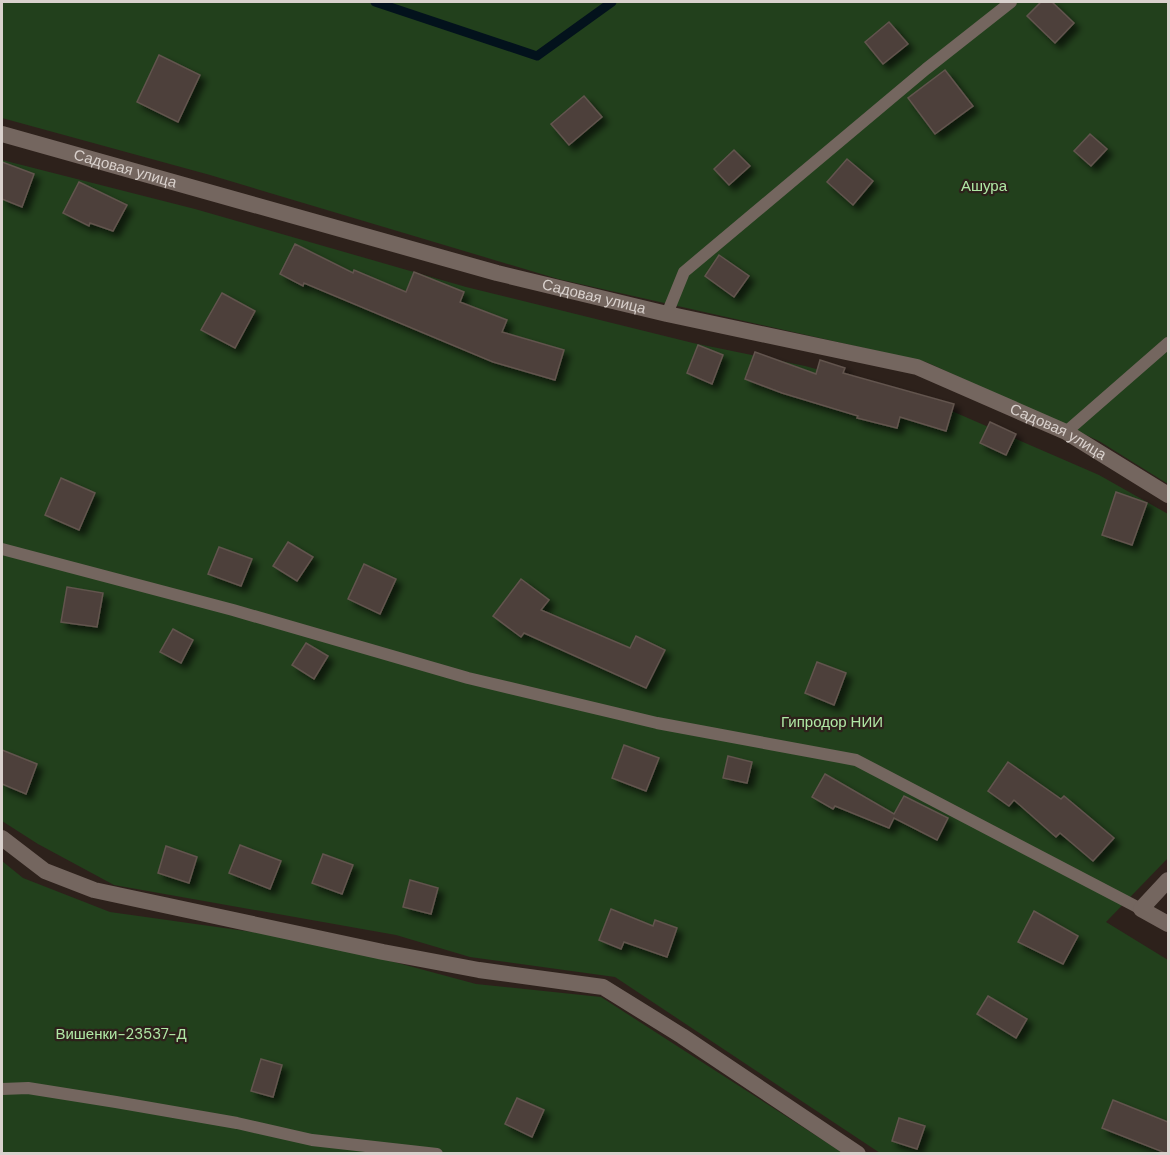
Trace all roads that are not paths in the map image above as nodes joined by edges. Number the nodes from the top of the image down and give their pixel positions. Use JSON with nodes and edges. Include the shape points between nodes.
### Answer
{"nodes":[{"id":1,"x":1011,"y":2,"type":"edge"},
{"id":2,"x":2,"y":134,"type":"edge"},
{"id":3,"x":667,"y":314,"type":"junction"},
{"id":4,"x":1168,"y":343,"type":"edge"},
{"id":5,"x":1066,"y":432,"type":"junction"},
{"id":6,"x":1168,"y":495,"type":"edge"},
{"id":7,"x":2,"y":549,"type":"edge"},
{"id":8,"x":2,"y":838,"type":"edge"},
{"id":9,"x":1168,"y":880,"type":"edge"},
{"id":10,"x":1141,"y":909,"type":"junction"},
{"id":11,"x":1168,"y":924,"type":"edge"},
{"id":12,"x":2,"y":1089,"type":"edge"},
{"id":13,"x":437,"y":1154,"type":"edge"},
{"id":14,"x":858,"y":1154,"type":"edge"}],
"edges":[{"from":1,"to":3,"type":"lane","via":[[684,272]]},
{"from":2,"to":3,"type":"street","name":"Садовая улица","via":[[497,273]]},
{"from":3,"to":5,"type":"street","name":"Садовая улица","via":[[917,367]]},
{"from":4,"to":5,"type":"lane"},
{"from":5,"to":6,"type":"street","name":"Садовая улица"},
{"from":7,"to":10,"type":"lane","via":[[468,678],[657,723],[856,760]]},
{"from":8,"to":14,"type":"street","via":[[45,871],[94,890],[383,952],[603,987]]},
{"from":9,"to":10,"type":"street"},
{"from":10,"to":11,"type":"street"},
{"from":12,"to":13,"type":"lane","via":[[28,1088],[237,1123],[312,1140]]}]}
